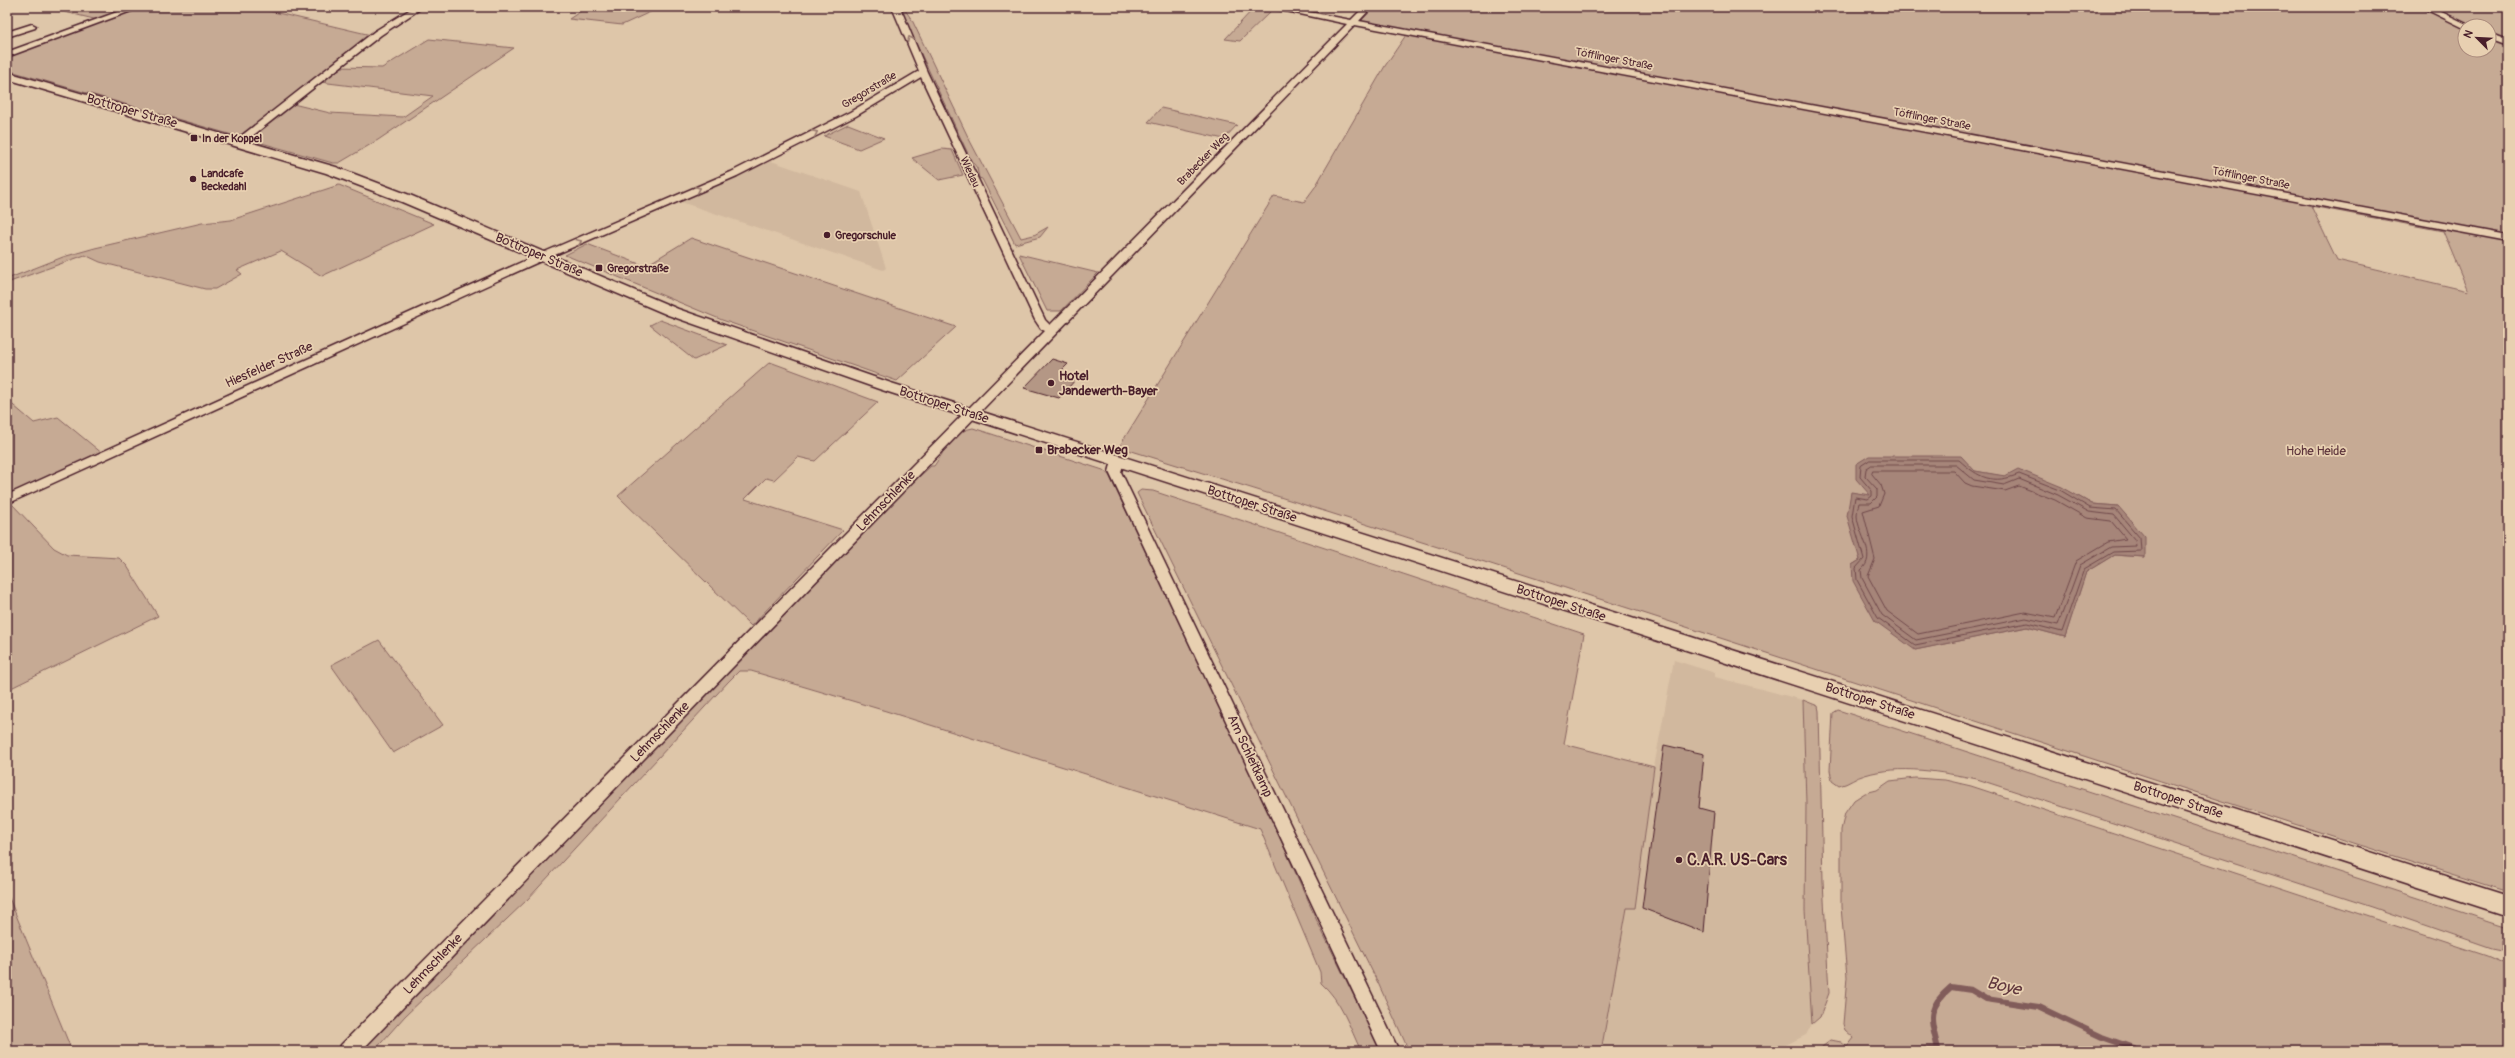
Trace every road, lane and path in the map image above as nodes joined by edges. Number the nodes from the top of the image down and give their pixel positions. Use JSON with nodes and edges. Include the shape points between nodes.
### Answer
{"nodes":[{"id":1,"x":138,"y":7,"type":"edge"},
{"id":2,"x":419,"y":7,"type":"edge"},
{"id":3,"x":896,"y":7,"type":"edge"},
{"id":4,"x":1271,"y":7,"type":"edge"},
{"id":5,"x":1368,"y":7,"type":"edge"},
{"id":6,"x":2425,"y":7,"type":"edge"},
{"id":7,"x":2457,"y":21,"type":"edge"},
{"id":8,"x":1352,"y":22,"type":"junction"},
{"id":9,"x":32,"y":26,"type":"dead end"},
{"id":10,"x":7,"y":28,"type":"edge"},
{"id":11,"x":18,"y":31,"type":"junction"},
{"id":12,"x":7,"y":35,"type":"edge"},
{"id":13,"x":2497,"y":39,"type":"edge"},
{"id":14,"x":2508,"y":44,"type":"edge"},
{"id":15,"x":7,"y":54,"type":"edge"},
{"id":16,"x":923,"y":72,"type":"junction"},
{"id":17,"x":7,"y":75,"type":"edge"},
{"id":18,"x":240,"y":142,"type":"junction"},
{"id":19,"x":2508,"y":238,"type":"edge"},
{"id":20,"x":543,"y":257,"type":"junction"},
{"id":21,"x":1053,"y":330,"type":"junction"},
{"id":22,"x":972,"y":414,"type":"junction"},
{"id":23,"x":1118,"y":461,"type":"junction"},
{"id":24,"x":7,"y":500,"type":"edge"},
{"id":25,"x":2508,"y":906,"type":"edge"},
{"id":26,"x":348,"y":1051,"type":"edge"},
{"id":27,"x":1390,"y":1051,"type":"edge"}],
"edges":[{"from":1,"to":15,"type":"street"},
{"from":2,"to":18,"type":"street","via":[[378,33]]},
{"from":16,"to":3,"type":"street","name":"Wiedau","one_way":true},
{"from":4,"to":8,"type":"street","name":"Töfflinger Straße"},
{"from":5,"to":8,"type":"street","name":"Brabecker Weg"},
{"from":6,"to":7,"type":"street"},
{"from":8,"to":19,"type":"street","name":"Töfflinger Straße"},
{"from":8,"to":21,"type":"street","name":"Brabecker Weg"},
{"from":9,"to":11,"type":"street"},
{"from":10,"to":11,"type":"street"},
{"from":11,"to":12,"type":"street"},
{"from":13,"to":14,"type":"street"},
{"from":20,"to":16,"type":"street","name":"Gregorstraße","one_way":true,"via":[[734,174],[853,114]]},
{"from":16,"to":21,"type":"street","name":"Wiedau","via":[[1040,320],[1045,327]]},
{"from":17,"to":18,"type":"main road","name":"Bottroper Straße"},
{"from":18,"to":20,"type":"main road","name":"Bottroper Straße","via":[[331,170],[407,198]]},
{"from":20,"to":22,"type":"main road","name":"Bottroper Straße","via":[[673,312],[783,352]]},
{"from":20,"to":24,"type":"street","name":"Hiesfelder Straße"},
{"from":21,"to":22,"type":"street","name":"Brabecker Weg"},
{"from":22,"to":23,"type":"main road","name":"Bottroper Straße"},
{"from":22,"to":26,"type":"street","name":"Lehmschlenke"},
{"from":23,"to":25,"type":"main road","name":"Bottroper Straße"},
{"from":23,"to":27,"type":"street","name":"Am Schleitkamp","via":[[1115,472]]}]}
